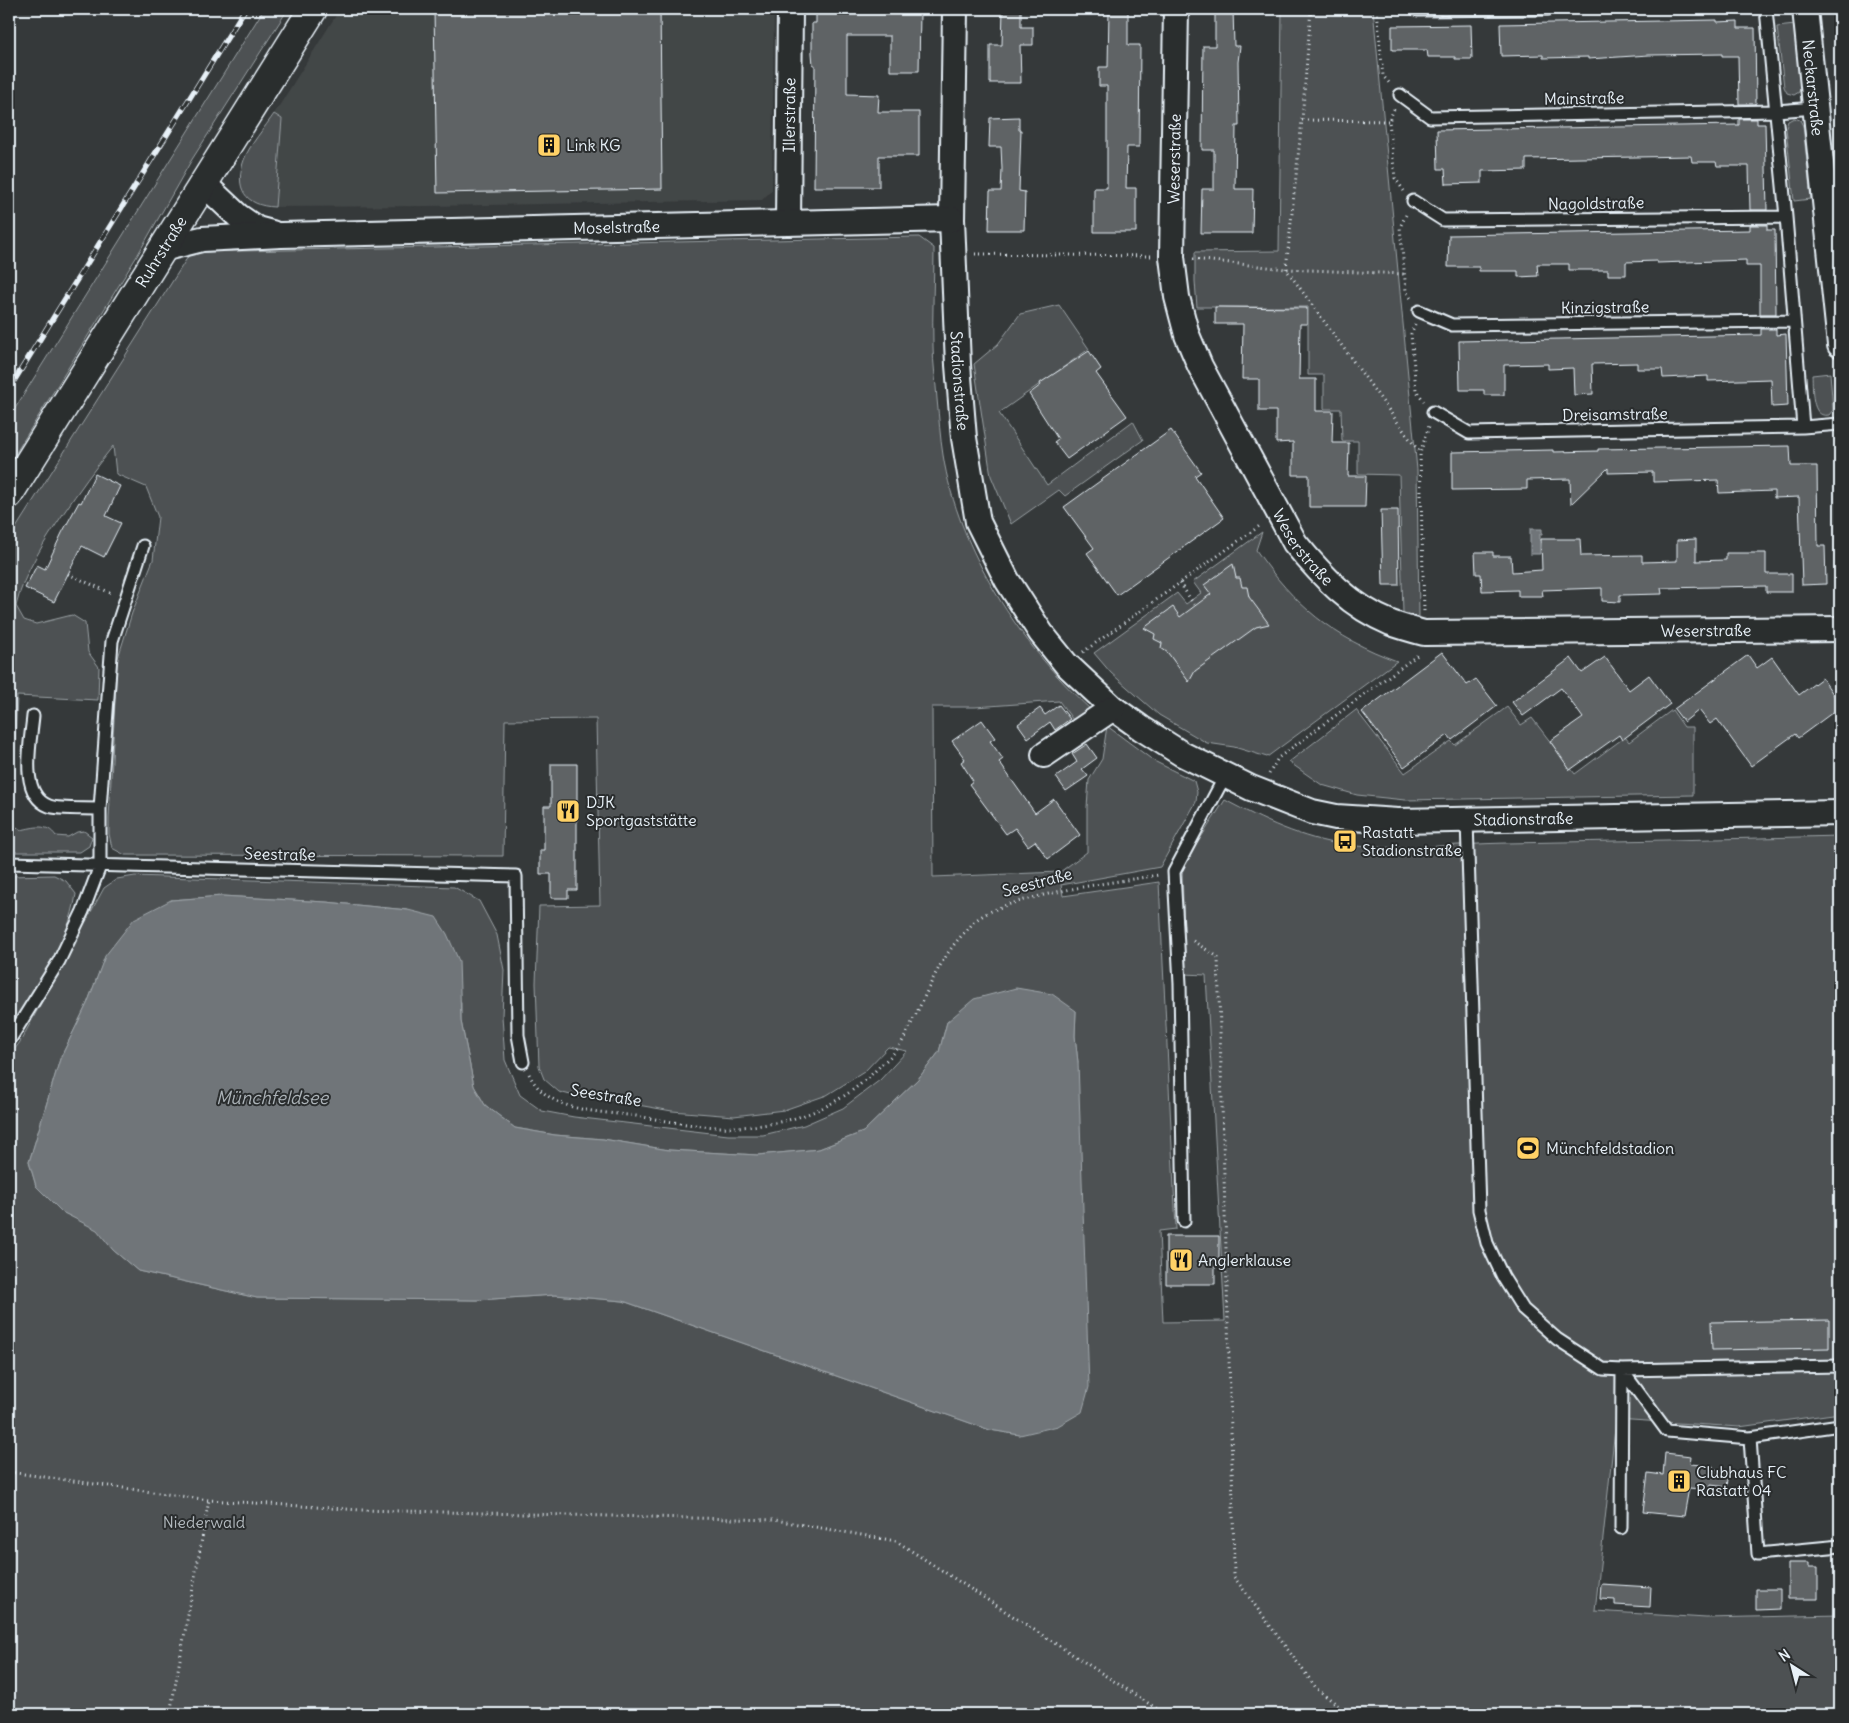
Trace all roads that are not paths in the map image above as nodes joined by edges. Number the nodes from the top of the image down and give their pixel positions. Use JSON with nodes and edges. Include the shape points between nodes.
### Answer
{"nodes":[{"id":1,"x":313,"y":9,"type":"edge"},
{"id":2,"x":790,"y":9,"type":"edge"},
{"id":3,"x":955,"y":9,"type":"edge"},
{"id":4,"x":1176,"y":9,"type":"edge"},
{"id":5,"x":1416,"y":9,"type":"edge"},
{"id":6,"x":1548,"y":9,"type":"edge"},
{"id":7,"x":1766,"y":9,"type":"edge"},
{"id":8,"x":1804,"y":9,"type":"edge"},
{"id":9,"x":1400,"y":95,"type":"road end"},
{"id":10,"x":1815,"y":108,"type":"junction"},
{"id":11,"x":1776,"y":111,"type":"junction"},
{"id":12,"x":203,"y":183,"type":"junction"},
{"id":13,"x":1413,"y":201,"type":"road end"},
{"id":14,"x":1786,"y":217,"type":"junction"},
{"id":15,"x":952,"y":219,"type":"junction"},
{"id":16,"x":788,"y":223,"type":"junction"},
{"id":17,"x":281,"y":235,"type":"junction"},
{"id":18,"x":162,"y":249,"type":"junction"},
{"id":19,"x":1419,"y":311,"type":"road end"},
{"id":20,"x":1794,"y":321,"type":"junction"},
{"id":21,"x":1840,"y":345,"type":"edge"},
{"id":22,"x":1433,"y":412,"type":"road end"},
{"id":23,"x":1840,"y":424,"type":"edge"},
{"id":24,"x":1803,"y":427,"type":"junction"},
{"id":25,"x":9,"y":494,"type":"edge"},
{"id":26,"x":142,"y":546,"type":"dead end"},
{"id":27,"x":1840,"y":629,"type":"edge"},
{"id":28,"x":1113,"y":708,"type":"junction"},
{"id":29,"x":33,"y":716,"type":"dead end"},
{"id":30,"x":1044,"y":755,"type":"dead end"},
{"id":31,"x":1226,"y":776,"type":"junction"},
{"id":32,"x":100,"y":809,"type":"junction"},
{"id":33,"x":1840,"y":812,"type":"edge"},
{"id":34,"x":1467,"y":820,"type":"junction"},
{"id":35,"x":9,"y":864,"type":"edge"},
{"id":36,"x":100,"y":866,"type":"junction"},
{"id":37,"x":9,"y":1041,"type":"edge"},
{"id":38,"x":523,"y":1062,"type":"road end"},
{"id":39,"x":1184,"y":1221,"type":"dead end"},
{"id":40,"x":1840,"y":1366,"type":"edge"},
{"id":41,"x":1622,"y":1370,"type":"junction"},
{"id":42,"x":1840,"y":1425,"type":"edge"},
{"id":43,"x":1750,"y":1438,"type":"junction"},
{"id":44,"x":1622,"y":1528,"type":"dead end"},
{"id":45,"x":1840,"y":1546,"type":"edge"}],
"edges":[{"from":1,"to":12,"type":"street","name":"Ruhrstraße"},
{"from":2,"to":16,"type":"street","name":"Illerstraße"},
{"from":3,"to":15,"type":"street","name":"Stadionstraße"},
{"from":4,"to":27,"type":"street","name":"Weserstraße","via":[[1172,257],[1177,297],[1187,335],[1277,513],[1314,567],[1338,590],[1372,614],[1392,624],[1424,633]]},
{"from":5,"to":6,"type":"lane"},
{"from":7,"to":11,"type":"lane"},
{"from":8,"to":10,"type":"street","name":"Neckarstraße"},
{"from":9,"to":11,"type":"lane","name":"Mainstraße","via":[[1430,117]]},
{"from":10,"to":11,"type":"lane","name":"Mainstraße"},
{"from":10,"to":21,"type":"street","name":"Neckarstraße"},
{"from":11,"to":14,"type":"lane"},
{"from":12,"to":17,"type":"street","name":"Moselstraße","via":[[257,229]]},
{"from":12,"to":18,"type":"street","name":"Ruhrstraße"},
{"from":13,"to":14,"type":"lane","name":"Nagoldstraße","via":[[1443,220]]},
{"from":14,"to":20,"type":"lane"},
{"from":15,"to":16,"type":"street","name":"Moselstraße"},
{"from":15,"to":28,"type":"street","name":"Stadionstraße","via":[[963,429],[978,522],[1007,580],[1040,633],[1066,664]]},
{"from":16,"to":17,"type":"street","name":"Moselstraße"},
{"from":17,"to":18,"type":"street","name":"Moselstraße","via":[[202,239]]},
{"from":18,"to":25,"type":"street","name":"Ruhrstraße"},
{"from":19,"to":20,"type":"lane","name":"Kinzigstraße","via":[[1452,325]]},
{"from":20,"to":24,"type":"lane"},
{"from":22,"to":24,"type":"lane","name":"Dreisamstraße","via":[[1469,433]]},
{"from":23,"to":24,"type":"lane","name":"Dreisamstraße"},
{"from":26,"to":32,"type":"lane","via":[[112,641]]},
{"from":28,"to":30,"type":"street"},
{"from":28,"to":31,"type":"street","name":"Stadionstraße","via":[[1166,744]]},
{"from":29,"to":32,"type":"lane","via":[[28,775],[37,798],[50,806]]},
{"from":31,"to":34,"type":"street","name":"Stadionstraße","via":[[1312,812],[1398,821]]},
{"from":31,"to":39,"type":"lane","via":[[1174,872],[1180,984]]},
{"from":32,"to":36,"type":"lane"},
{"from":33,"to":34,"type":"street","name":"Stadionstraße"},
{"from":34,"to":41,"type":"lane","via":[[1479,1210],[1487,1243],[1523,1309],[1557,1339],[1603,1369]]},
{"from":35,"to":36,"type":"lane","name":"Seestraße"},
{"from":36,"to":37,"type":"lane","via":[[59,961]]},
{"from":36,"to":38,"type":"lane","name":"Seestraße","via":[[516,876],[518,1035]]},
{"from":40,"to":41,"type":"lane"},
{"from":41,"to":43,"type":"lane","via":[[1667,1431]]},
{"from":41,"to":44,"type":"lane"},
{"from":42,"to":43,"type":"lane"},
{"from":43,"to":45,"type":"lane","via":[[1758,1554]]}]}
